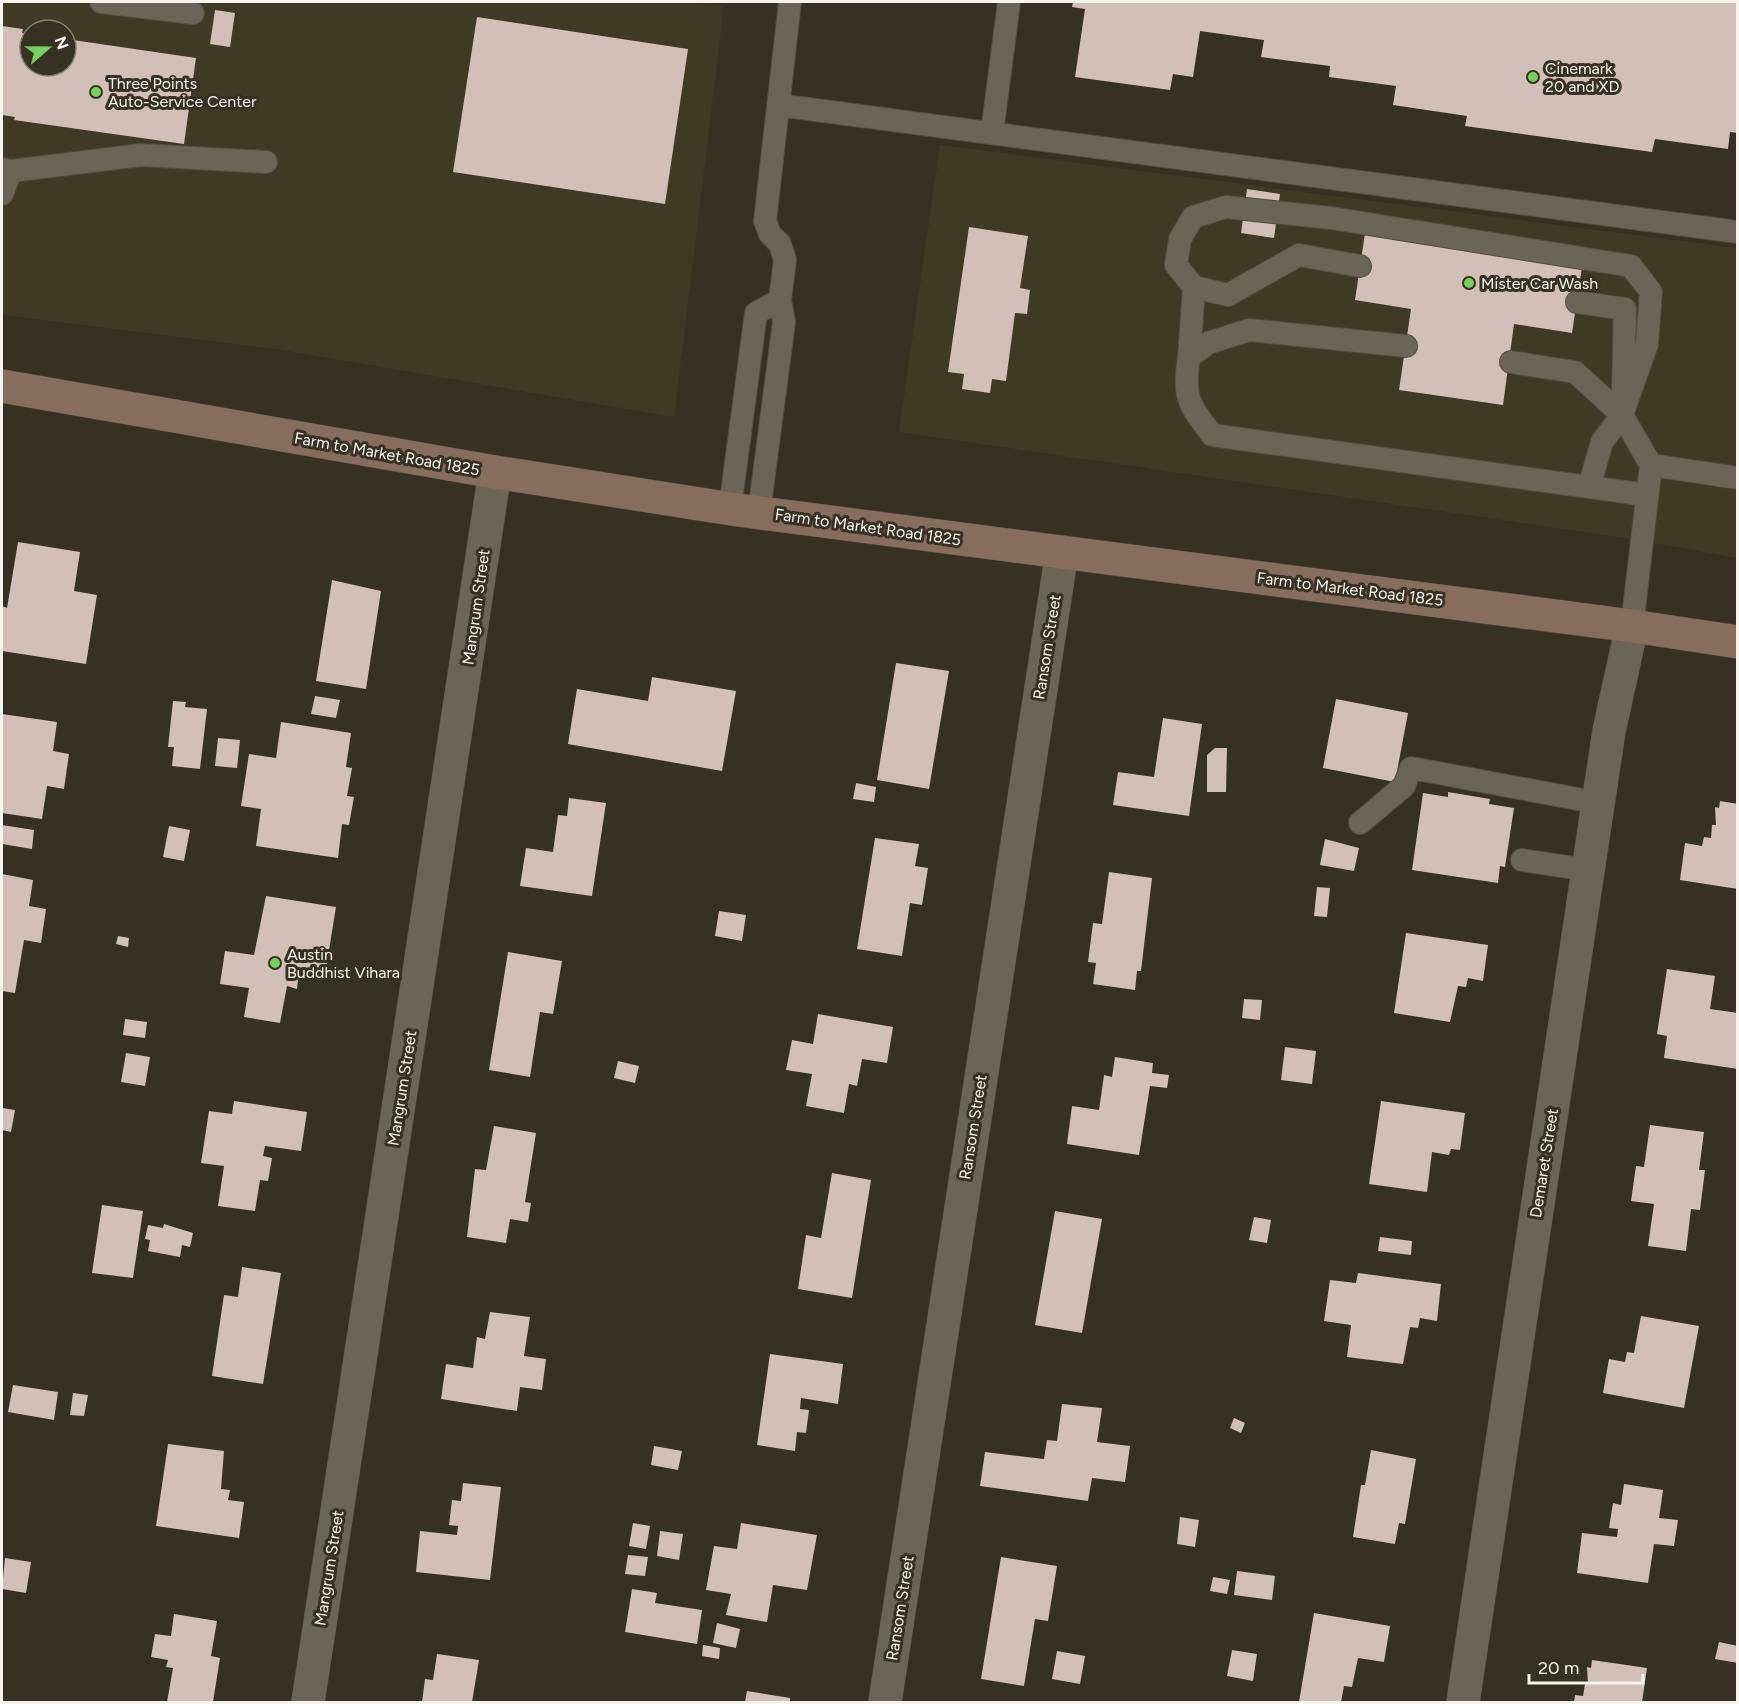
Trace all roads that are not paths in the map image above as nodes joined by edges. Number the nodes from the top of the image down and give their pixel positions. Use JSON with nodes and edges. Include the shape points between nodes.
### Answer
{"nodes":[{"id":1,"x":101,"y":2,"type":"edge"},
{"id":2,"x":790,"y":2,"type":"edge"},
{"id":3,"x":1009,"y":2,"type":"edge"},
{"id":4,"x":193,"y":13,"type":"dead end"},
{"id":5,"x":778,"y":105,"type":"junction"},
{"id":6,"x":992,"y":133,"type":"junction"},
{"id":7,"x":266,"y":162,"type":"dead end"},
{"id":8,"x":6,"y":170,"type":"edge"},
{"id":9,"x":2,"y":194,"type":"edge"},
{"id":10,"x":1737,"y":232,"type":"edge"},
{"id":11,"x":1360,"y":266,"type":"dead end"},
{"id":12,"x":1194,"y":287,"type":"junction"},
{"id":13,"x":1577,"y":302,"type":"dead end"},
{"id":14,"x":1406,"y":346,"type":"dead end"},
{"id":15,"x":1189,"y":357,"type":"junction"},
{"id":16,"x":1511,"y":362,"type":"dead end"},
{"id":17,"x":2,"y":386,"type":"edge"},
{"id":18,"x":1622,"y":415,"type":"junction"},
{"id":19,"x":1651,"y":465,"type":"junction"},
{"id":20,"x":495,"y":472,"type":"junction"},
{"id":21,"x":1737,"y":478,"type":"edge"},
{"id":22,"x":1589,"y":487,"type":"junction"},
{"id":23,"x":1647,"y":495,"type":"junction"},
{"id":24,"x":744,"y":510,"type":"junction"},
{"id":25,"x":1062,"y":552,"type":"junction"},
{"id":26,"x":1632,"y":626,"type":"junction"},
{"id":27,"x":1737,"y":642,"type":"edge"},
{"id":28,"x":1599,"y":803,"type":"junction"},
{"id":29,"x":1360,"y":823,"type":"dead end"},
{"id":30,"x":1522,"y":860,"type":"dead end"},
{"id":31,"x":1588,"y":870,"type":"junction"},
{"id":32,"x":308,"y":1702,"type":"edge"},
{"id":33,"x":885,"y":1702,"type":"edge"},
{"id":34,"x":1463,"y":1702,"type":"edge"}],
"edges":[{"from":1,"to":4,"type":"lane"},
{"from":2,"to":5,"type":"lane"},
{"from":3,"to":6,"type":"lane"},
{"from":5,"to":6,"type":"lane"},
{"from":5,"to":24,"type":"lane","via":[[765,220],[785,260],[780,300],[756,313]]},
{"from":6,"to":10,"type":"lane"},
{"from":7,"to":8,"type":"lane","via":[[141,155]]},
{"from":8,"to":9,"type":"lane"},
{"from":11,"to":12,"type":"lane","via":[[1299,255],[1228,295]]},
{"from":12,"to":15,"type":"lane"},
{"from":12,"to":18,"type":"lane","via":[[1176,265],[1180,239],[1193,217],[1226,207],[1331,218],[1631,266],[1651,292],[1647,344]]},
{"from":13,"to":18,"type":"lane","via":[[1624,309]]},
{"from":14,"to":15,"type":"lane","via":[[1249,330],[1208,343]]},
{"from":15,"to":22,"type":"lane","via":[[1189,405],[1212,435]]},
{"from":16,"to":18,"type":"lane","via":[[1575,372]]},
{"from":17,"to":20,"type":"main road","name":"Farm to Market Road 1825"},
{"from":18,"to":19,"type":"lane"},
{"from":18,"to":22,"type":"lane","via":[[1602,442]]},
{"from":19,"to":21,"type":"lane"},
{"from":19,"to":23,"type":"lane"},
{"from":20,"to":24,"type":"main road","name":"Farm to Market Road 1825"},
{"from":20,"to":32,"type":"street","name":"Mangrum Street"},
{"from":22,"to":23,"type":"lane"},
{"from":23,"to":26,"type":"lane"},
{"from":24,"to":25,"type":"main road","name":"Farm to Market Road 1825"},
{"from":25,"to":26,"type":"main road","name":"Farm to Market Road 1825"},
{"from":25,"to":33,"type":"street","name":"Ransom Street"},
{"from":26,"to":27,"type":"main road","name":"Farm to Market Road 1825"},
{"from":26,"to":28,"type":"street","name":"Demaret Street","via":[[1609,731]]},
{"from":28,"to":29,"type":"lane","via":[[1411,768],[1404,786]]},
{"from":28,"to":31,"type":"street","name":"Demaret Street"},
{"from":30,"to":31,"type":"lane"},
{"from":31,"to":34,"type":"street","name":"Demaret Street"}]}
